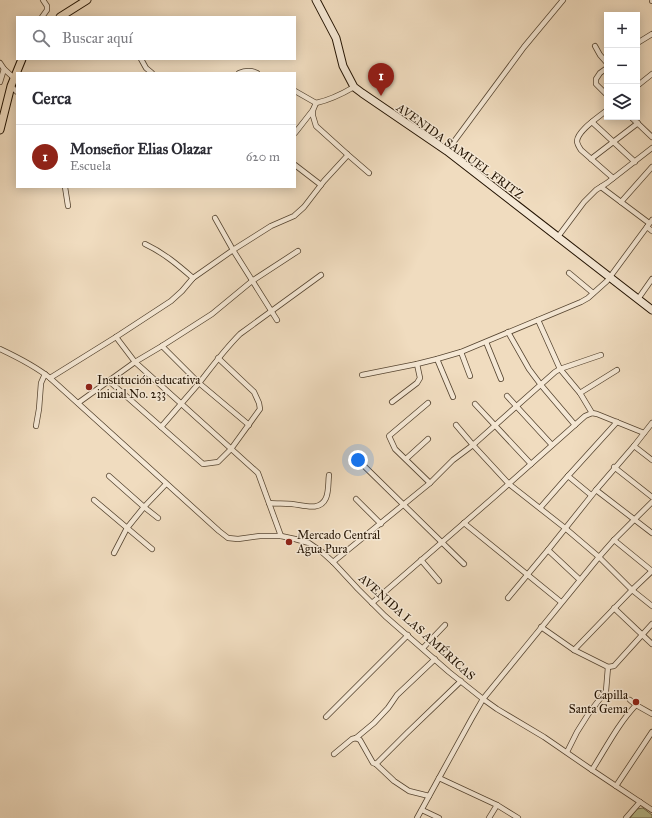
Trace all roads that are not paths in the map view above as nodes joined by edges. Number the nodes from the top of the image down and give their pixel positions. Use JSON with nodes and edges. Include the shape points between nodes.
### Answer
{"nodes":[{"id":1,"x":43,"y":0,"type":"edge"},
{"id":2,"x":87,"y":0,"type":"edge"},
{"id":3,"x":316,"y":0,"type":"edge"},
{"id":4,"x":563,"y":0,"type":"edge"},
{"id":5,"x":43,"y":16,"type":"edge"},
{"id":6,"x":62,"y":16,"type":"edge"},
{"id":7,"x":652,"y":34,"type":"edge"},
{"id":8,"x":640,"y":41,"type":"edge"},
{"id":9,"x":595,"y":46,"type":"dead end"},
{"id":10,"x":604,"y":59,"type":"edge"},
{"id":11,"x":22,"y":60,"type":"edge"},
{"id":12,"x":142,"y":60,"type":"edge"},
{"id":13,"x":0,"y":63,"type":"edge"},
{"id":14,"x":4,"y":69,"type":"junction"},
{"id":15,"x":604,"y":70,"type":"edge"},
{"id":16,"x":17,"y":72,"type":"edge"},
{"id":17,"x":151,"y":72,"type":"edge"},
{"id":18,"x":241,"y":72,"type":"edge"},
{"id":19,"x":256,"y":72,"type":"edge"},
{"id":20,"x":16,"y":73,"type":"edge"},
{"id":21,"x":652,"y":74,"type":"edge"},
{"id":22,"x":14,"y":78,"type":"junction"},
{"id":23,"x":0,"y":82,"type":"edge"},
{"id":24,"x":640,"y":84,"type":"edge"},
{"id":25,"x":11,"y":86,"type":"junction"},
{"id":26,"x":354,"y":87,"type":"junction"},
{"id":27,"x":16,"y":91,"type":"edge"},
{"id":28,"x":296,"y":92,"type":"edge"},
{"id":29,"x":604,"y":92,"type":"edge"},
{"id":30,"x":316,"y":103,"type":"junction"},
{"id":31,"x":313,"y":110,"type":"junction"},
{"id":32,"x":604,"y":112,"type":"edge"},
{"id":33,"x":634,"y":120,"type":"edge"},
{"id":34,"x":592,"y":122,"type":"junction"},
{"id":35,"x":638,"y":123,"type":"junction"},
{"id":36,"x":0,"y":130,"type":"edge"},
{"id":37,"x":296,"y":132,"type":"edge"},
{"id":38,"x":652,"y":137,"type":"edge"},
{"id":39,"x":613,"y":142,"type":"junction"},
{"id":40,"x":652,"y":148,"type":"edge"},
{"id":41,"x":447,"y":151,"type":"junction"},
{"id":42,"x":347,"y":154,"type":"junction"},
{"id":43,"x":591,"y":158,"type":"junction"},
{"id":44,"x":635,"y":162,"type":"junction"},
{"id":45,"x":296,"y":166,"type":"edge"},
{"id":46,"x":652,"y":167,"type":"edge"},
{"id":47,"x":369,"y":172,"type":"dead end"},
{"id":48,"x":613,"y":178,"type":"junction"},
{"id":49,"x":321,"y":185,"type":"junction"},
{"id":50,"x":601,"y":187,"type":"junction"},
{"id":51,"x":65,"y":188,"type":"edge"},
{"id":52,"x":621,"y":202,"type":"junction"},
{"id":53,"x":68,"y":206,"type":"dead end"},
{"id":54,"x":215,"y":218,"type":"dead end"},
{"id":55,"x":649,"y":223,"type":"edge"},
{"id":56,"x":652,"y":231,"type":"edge"},
{"id":57,"x":557,"y":238,"type":"junction"},
{"id":58,"x":145,"y":244,"type":"dead end"},
{"id":59,"x":233,"y":250,"type":"junction"},
{"id":60,"x":298,"y":250,"type":"dead end"},
{"id":61,"x":569,"y":273,"type":"dead end"},
{"id":62,"x":321,"y":275,"type":"dead end"},
{"id":63,"x":193,"y":278,"type":"junction"},
{"id":64,"x":609,"y":278,"type":"junction"},
{"id":65,"x":652,"y":279,"type":"edge"},
{"id":66,"x":252,"y":281,"type":"junction"},
{"id":67,"x":593,"y":293,"type":"junction"},
{"id":68,"x":638,"y":299,"type":"junction"},
{"id":69,"x":652,"y":310,"type":"edge"},
{"id":70,"x":272,"y":311,"type":"junction"},
{"id":71,"x":277,"y":320,"type":"dead end"},
{"id":72,"x":538,"y":320,"type":"junction"},
{"id":73,"x":508,"y":332,"type":"junction"},
{"id":74,"x":116,"y":337,"type":"junction"},
{"id":75,"x":486,"y":342,"type":"junction"},
{"id":76,"x":162,"y":346,"type":"junction"},
{"id":77,"x":0,"y":349,"type":"edge"},
{"id":78,"x":461,"y":352,"type":"junction"},
{"id":79,"x":601,"y":355,"type":"dead end"},
{"id":80,"x":218,"y":358,"type":"junction"},
{"id":81,"x":438,"y":359,"type":"junction"},
{"id":82,"x":135,"y":362,"type":"junction"},
{"id":83,"x":417,"y":364,"type":"junction"},
{"id":84,"x":560,"y":369,"type":"junction"},
{"id":85,"x":617,"y":370,"type":"dead end"},
{"id":86,"x":45,"y":374,"type":"junction"},
{"id":87,"x":362,"y":374,"type":"dead end"},
{"id":88,"x":470,"y":376,"type":"dead end"},
{"id":89,"x":50,"y":378,"type":"junction"},
{"id":90,"x":501,"y":379,"type":"dead end"},
{"id":91,"x":109,"y":381,"type":"junction"},
{"id":92,"x":199,"y":383,"type":"junction"},
{"id":93,"x":541,"y":386,"type":"junction"},
{"id":94,"x":580,"y":392,"type":"junction"},
{"id":95,"x":507,"y":396,"type":"dead end"},
{"id":96,"x":453,"y":397,"type":"dead end"},
{"id":97,"x":392,"y":402,"type":"dead end"},
{"id":98,"x":78,"y":403,"type":"junction"},
{"id":99,"x":428,"y":403,"type":"dead end"},
{"id":100,"x":181,"y":404,"type":"junction"},
{"id":101,"x":475,"y":404,"type":"dead end"},
{"id":102,"x":516,"y":406,"type":"junction"},
{"id":103,"x":592,"y":413,"type":"junction"},
{"id":104,"x":617,"y":422,"type":"junction"},
{"id":105,"x":652,"y":423,"type":"edge"},
{"id":106,"x":249,"y":425,"type":"junction"},
{"id":107,"x":456,"y":425,"type":"dead end"},
{"id":108,"x":495,"y":425,"type":"junction"},
{"id":109,"x":575,"y":425,"type":"junction"},
{"id":110,"x":36,"y":426,"type":"dead end"},
{"id":111,"x":161,"y":427,"type":"junction"},
{"id":112,"x":644,"y":433,"type":"junction"},
{"id":113,"x":428,"y":440,"type":"dead end"},
{"id":114,"x":472,"y":445,"type":"junction"},
{"id":115,"x":552,"y":445,"type":"junction"},
{"id":116,"x":634,"y":446,"type":"junction"},
{"id":117,"x":232,"y":448,"type":"junction"},
{"id":118,"x":406,"y":459,"type":"junction"},
{"id":119,"x":652,"y":460,"type":"edge"},
{"id":120,"x":361,"y":462,"type":"dead end"},
{"id":121,"x":531,"y":464,"type":"junction"},
{"id":122,"x":614,"y":467,"type":"junction"},
{"id":123,"x":329,"y":475,"type":"dead end"},
{"id":124,"x":109,"y":476,"type":"dead end"},
{"id":125,"x":568,"y":476,"type":"junction"},
{"id":126,"x":430,"y":483,"type":"junction"},
{"id":127,"x":166,"y":484,"type":"junction"},
{"id":128,"x":509,"y":484,"type":"junction"},
{"id":129,"x":596,"y":490,"type":"junction"},
{"id":130,"x":591,"y":495,"type":"junction"},
{"id":131,"x":652,"y":497,"type":"edge"},
{"id":132,"x":356,"y":499,"type":"dead end"},
{"id":133,"x":94,"y":500,"type":"dead end"},
{"id":134,"x":652,"y":502,"type":"edge"},
{"id":135,"x":269,"y":504,"type":"junction"},
{"id":136,"x":404,"y":504,"type":"junction"},
{"id":137,"x":144,"y":506,"type":"junction"},
{"id":138,"x":540,"y":508,"type":"junction"},
{"id":139,"x":158,"y":518,"type":"dead end"},
{"id":140,"x":634,"y":520,"type":"junction"},
{"id":141,"x":464,"y":523,"type":"junction"},
{"id":142,"x":381,"y":524,"type":"junction"},
{"id":143,"x":127,"y":528,"type":"junction"},
{"id":144,"x":566,"y":528,"type":"junction"},
{"id":145,"x":652,"y":533,"type":"edge"},
{"id":146,"x":281,"y":536,"type":"junction"},
{"id":147,"x":614,"y":540,"type":"junction"},
{"id":148,"x":442,"y":542,"type":"junction"},
{"id":149,"x":152,"y":549,"type":"dead end"},
{"id":150,"x":548,"y":550,"type":"junction"},
{"id":151,"x":114,"y":554,"type":"dead end"},
{"id":152,"x":599,"y":558,"type":"junction"},
{"id":153,"x":421,"y":560,"type":"junction"},
{"id":154,"x":333,"y":562,"type":"junction"},
{"id":155,"x":464,"y":564,"type":"dead end"},
{"id":156,"x":652,"y":571,"type":"edge"},
{"id":157,"x":527,"y":575,"type":"junction"},
{"id":158,"x":580,"y":580,"type":"junction"},
{"id":159,"x":439,"y":581,"type":"dead end"},
{"id":160,"x":632,"y":590,"type":"junction"},
{"id":161,"x":508,"y":598,"type":"dead end"},
{"id":162,"x":561,"y":602,"type":"junction"},
{"id":163,"x":372,"y":603,"type":"junction"},
{"id":164,"x":652,"y":606,"type":"edge"},
{"id":165,"x":614,"y":608,"type":"junction"},
{"id":166,"x":652,"y":624,"type":"edge"},
{"id":167,"x":445,"y":625,"type":"dead end"},
{"id":168,"x":541,"y":627,"type":"junction"},
{"id":169,"x":408,"y":635,"type":"junction"},
{"id":170,"x":642,"y":635,"type":"junction"},
{"id":171,"x":652,"y":644,"type":"edge"},
{"id":172,"x":423,"y":648,"type":"junction"},
{"id":173,"x":574,"y":650,"type":"junction"},
{"id":174,"x":435,"y":658,"type":"junction"},
{"id":175,"x":608,"y":667,"type":"junction"},
{"id":176,"x":461,"y":681,"type":"junction"},
{"id":177,"x":483,"y":698,"type":"junction"},
{"id":178,"x":630,"y":700,"type":"dead end"},
{"id":179,"x":636,"y":705,"type":"junction"},
{"id":180,"x":652,"y":714,"type":"edge"},
{"id":181,"x":326,"y":717,"type":"dead end"},
{"id":182,"x":652,"y":732,"type":"edge"},
{"id":183,"x":356,"y":738,"type":"junction"},
{"id":184,"x":566,"y":752,"type":"junction"},
{"id":185,"x":334,"y":754,"type":"dead end"},
{"id":186,"x":376,"y":764,"type":"junction"},
{"id":187,"x":592,"y":770,"type":"junction"},
{"id":188,"x":439,"y":778,"type":"junction"},
{"id":189,"x":616,"y":786,"type":"junction"},
{"id":190,"x":429,"y":796,"type":"junction"},
{"id":191,"x":640,"y":802,"type":"junction"},
{"id":192,"x":498,"y":805,"type":"junction"},
{"id":193,"x":422,"y":810,"type":"junction"},
{"id":194,"x":652,"y":810,"type":"edge"},
{"id":195,"x":417,"y":818,"type":"edge"},
{"id":196,"x":439,"y":818,"type":"edge"},
{"id":197,"x":489,"y":818,"type":"edge"},
{"id":198,"x":518,"y":818,"type":"edge"},
{"id":199,"x":626,"y":818,"type":"edge"}],
"edges":[{"from":1,"to":5,"type":"street","via":[[47,10]]},
{"from":2,"to":6,"type":"main road"},
{"from":3,"to":26,"type":"street","name":"AVENIDA SAMUEL FRITZ","via":[[336,38],[343,66]]},
{"from":4,"to":41,"type":"street","via":[[524,47]]},
{"from":7,"to":8,"type":"street"},
{"from":9,"to":10,"type":"street"},
{"from":11,"to":16,"type":"main road"},
{"from":12,"to":17,"type":"street"},
{"from":13,"to":14,"type":"street"},
{"from":14,"to":22,"type":"street"},
{"from":14,"to":23,"type":"street"},
{"from":15,"to":29,"type":"street","via":[[596,79],[596,84]]},
{"from":18,"to":19,"type":"street"},
{"from":20,"to":22,"type":"main road"},
{"from":21,"to":24,"type":"street"},
{"from":22,"to":25,"type":"main road"},
{"from":25,"to":27,"type":"street"},
{"from":25,"to":36,"type":"main road"},
{"from":26,"to":30,"type":"street","via":[[326,101]]},
{"from":26,"to":41,"type":"street","name":"AVENIDA SAMUEL FRITZ"},
{"from":28,"to":30,"type":"street"},
{"from":30,"to":31,"type":"street"},
{"from":31,"to":37,"type":"street"},
{"from":31,"to":42,"type":"street","via":[[316,126]]},
{"from":32,"to":34,"type":"street"},
{"from":33,"to":35,"type":"street"},
{"from":34,"to":39,"type":"street"},
{"from":34,"to":43,"type":"street","via":[[577,141],[581,150]]},
{"from":35,"to":38,"type":"street"},
{"from":35,"to":39,"type":"street"},
{"from":39,"to":43,"type":"street"},
{"from":39,"to":44,"type":"street"},
{"from":40,"to":44,"type":"street"},
{"from":41,"to":57,"type":"street","name":"AVENIDA SAMUEL FRITZ"},
{"from":42,"to":47,"type":"street"},
{"from":42,"to":49,"type":"street"},
{"from":43,"to":48,"type":"street"},
{"from":44,"to":48,"type":"street"},
{"from":45,"to":49,"type":"street"},
{"from":46,"to":52,"type":"street"},
{"from":48,"to":50,"type":"street"},
{"from":49,"to":59,"type":"street","via":[[294,216],[271,226]]},
{"from":50,"to":52,"type":"street"},
{"from":50,"to":57,"type":"street","via":[[584,202]]},
{"from":51,"to":53,"type":"street"},
{"from":52,"to":55,"type":"street"},
{"from":54,"to":59,"type":"street"},
{"from":55,"to":56,"type":"street"},
{"from":55,"to":64,"type":"street"},
{"from":57,"to":64,"type":"street","name":"AVENIDA SAMUEL FRITZ"},
{"from":58,"to":63,"type":"street","via":[[175,262]]},
{"from":59,"to":63,"type":"street"},
{"from":59,"to":66,"type":"street"},
{"from":60,"to":66,"type":"street"},
{"from":61,"to":67,"type":"street"},
{"from":62,"to":70,"type":"street"},
{"from":63,"to":74,"type":"street","via":[[171,301]]},
{"from":64,"to":67,"type":"street"},
{"from":64,"to":68,"type":"street","name":"AVENIDA SAMUEL FRITZ"},
{"from":65,"to":68,"type":"street"},
{"from":66,"to":70,"type":"street"},
{"from":66,"to":76,"type":"street","via":[[212,314]]},
{"from":67,"to":72,"type":"street","via":[[581,302]]},
{"from":68,"to":69,"type":"street","name":"AVENIDA SAMUEL FRITZ"},
{"from":70,"to":71,"type":"street"},
{"from":70,"to":80,"type":"street","via":[[240,334]]},
{"from":72,"to":73,"type":"street"},
{"from":72,"to":84,"type":"street"},
{"from":73,"to":75,"type":"street"},
{"from":73,"to":93,"type":"street","via":[[528,369]]},
{"from":74,"to":82,"type":"street"},
{"from":74,"to":89,"type":"street"},
{"from":75,"to":78,"type":"street"},
{"from":75,"to":90,"type":"street"},
{"from":76,"to":82,"type":"street"},
{"from":76,"to":92,"type":"street"},
{"from":77,"to":86,"type":"street","name":"AVENIDA LAS AMÉRICAS"},
{"from":78,"to":81,"type":"street"},
{"from":78,"to":88,"type":"street"},
{"from":79,"to":84,"type":"street"},
{"from":80,"to":92,"type":"street"},
{"from":80,"to":106,"type":"street","via":[[256,394],[260,409]]},
{"from":81,"to":83,"type":"street"},
{"from":81,"to":96,"type":"street"},
{"from":82,"to":91,"type":"street"},
{"from":82,"to":100,"type":"street"},
{"from":83,"to":87,"type":"street"},
{"from":83,"to":97,"type":"street","via":[[420,378],[417,383]]},
{"from":84,"to":93,"type":"street"},
{"from":84,"to":94,"type":"street"},
{"from":85,"to":94,"type":"street"},
{"from":86,"to":89,"type":"street","name":"AVENIDA LAS AMÉRICAS"},
{"from":86,"to":110,"type":"street","via":[[41,383]]},
{"from":89,"to":98,"type":"street","name":"AVENIDA LAS AMÉRICAS"},
{"from":91,"to":98,"type":"street"},
{"from":91,"to":111,"type":"street"},
{"from":92,"to":100,"type":"street"},
{"from":92,"to":106,"type":"street"},
{"from":93,"to":102,"type":"street"},
{"from":93,"to":109,"type":"street"},
{"from":94,"to":103,"type":"street"},
{"from":95,"to":102,"type":"street"},
{"from":98,"to":127,"type":"street","name":"AVENIDA LAS AMÉRICAS"},
{"from":99,"to":118,"type":"street","via":[[389,436],[395,449]]},
{"from":100,"to":111,"type":"street"},
{"from":100,"to":117,"type":"street"},
{"from":101,"to":108,"type":"street"},
{"from":102,"to":108,"type":"street"},
{"from":102,"to":115,"type":"street"},
{"from":103,"to":104,"type":"street"},
{"from":103,"to":109,"type":"street"},
{"from":104,"to":112,"type":"street"},
{"from":104,"to":125,"type":"street"},
{"from":105,"to":112,"type":"street"},
{"from":106,"to":117,"type":"street"},
{"from":107,"to":114,"type":"street"},
{"from":108,"to":114,"type":"street"},
{"from":108,"to":121,"type":"street"},
{"from":109,"to":115,"type":"street"},
{"from":111,"to":117,"type":"street","via":[[203,464],[218,462]]},
{"from":112,"to":116,"type":"street"},
{"from":113,"to":118,"type":"street"},
{"from":114,"to":126,"type":"street"},
{"from":114,"to":128,"type":"street"},
{"from":115,"to":121,"type":"street"},
{"from":116,"to":119,"type":"street"},
{"from":116,"to":122,"type":"street"},
{"from":117,"to":135,"type":"street","via":[[258,473]]},
{"from":118,"to":126,"type":"street"},
{"from":120,"to":136,"type":"street"},
{"from":121,"to":128,"type":"street"},
{"from":122,"to":129,"type":"street"},
{"from":122,"to":131,"type":"street"},
{"from":123,"to":135,"type":"street","via":[[326,499],[320,504],[306,507]]},
{"from":124,"to":137,"type":"street"},
{"from":125,"to":130,"type":"street"},
{"from":125,"to":138,"type":"street"},
{"from":126,"to":136,"type":"street"},
{"from":127,"to":137,"type":"street"},
{"from":127,"to":146,"type":"street","name":"AVENIDA LAS AMÉRICAS","via":[[228,538]]},
{"from":128,"to":138,"type":"street"},
{"from":128,"to":141,"type":"street"},
{"from":129,"to":130,"type":"street"},
{"from":129,"to":140,"type":"street"},
{"from":130,"to":144,"type":"street"},
{"from":132,"to":142,"type":"street"},
{"from":133,"to":143,"type":"street"},
{"from":134,"to":140,"type":"street"},
{"from":135,"to":146,"type":"street"},
{"from":136,"to":142,"type":"street"},
{"from":136,"to":148,"type":"street"},
{"from":137,"to":139,"type":"street"},
{"from":137,"to":143,"type":"street"},
{"from":138,"to":144,"type":"street"},
{"from":140,"to":145,"type":"street"},
{"from":140,"to":147,"type":"street"},
{"from":141,"to":148,"type":"street"},
{"from":141,"to":157,"type":"street"},
{"from":142,"to":154,"type":"street"},
{"from":143,"to":149,"type":"street"},
{"from":143,"to":151,"type":"street"},
{"from":144,"to":150,"type":"street"},
{"from":144,"to":152,"type":"street"},
{"from":146,"to":154,"type":"street","name":"AVENIDA LAS AMÉRICAS","via":[[309,543]]},
{"from":147,"to":152,"type":"street"},
{"from":147,"to":156,"type":"street"},
{"from":148,"to":153,"type":"street"},
{"from":148,"to":155,"type":"street"},
{"from":150,"to":157,"type":"street"},
{"from":150,"to":158,"type":"street"},
{"from":152,"to":158,"type":"street"},
{"from":152,"to":160,"type":"street"},
{"from":153,"to":159,"type":"street"},
{"from":153,"to":163,"type":"street"},
{"from":154,"to":163,"type":"street","name":"AVENIDA LAS AMÉRICAS"},
{"from":156,"to":160,"type":"street"},
{"from":157,"to":161,"type":"street"},
{"from":157,"to":162,"type":"street"},
{"from":158,"to":162,"type":"street"},
{"from":160,"to":164,"type":"street"},
{"from":160,"to":165,"type":"street"},
{"from":162,"to":168,"type":"street"},
{"from":163,"to":169,"type":"street","name":"AVENIDA LAS AMÉRICAS"},
{"from":165,"to":170,"type":"street"},
{"from":165,"to":173,"type":"street"},
{"from":166,"to":170,"type":"street"},
{"from":167,"to":172,"type":"street"},
{"from":168,"to":173,"type":"street"},
{"from":168,"to":177,"type":"street"},
{"from":169,"to":172,"type":"street","name":"AVENIDA LAS AMÉRICAS"},
{"from":169,"to":181,"type":"street"},
{"from":170,"to":171,"type":"street"},
{"from":170,"to":175,"type":"street","via":[[614,666]]},
{"from":172,"to":174,"type":"street","name":"AVENIDA LAS AMÉRICAS"},
{"from":173,"to":175,"type":"street"},
{"from":174,"to":176,"type":"street","name":"AVENIDA LAS AMÉRICAS"},
{"from":174,"to":183,"type":"street","via":[[397,695],[374,723]]},
{"from":175,"to":184,"type":"street","via":[[606,691],[589,713]]},
{"from":176,"to":177,"type":"street","name":"AVENIDA LAS AMÉRICAS"},
{"from":176,"to":186,"type":"street"},
{"from":177,"to":184,"type":"street","name":"AVENIDA LAS AMÉRICAS"},
{"from":177,"to":188,"type":"street"},
{"from":178,"to":179,"type":"street"},
{"from":179,"to":180,"type":"street"},
{"from":179,"to":187,"type":"street","via":[[621,723]]},
{"from":182,"to":189,"type":"street"},
{"from":183,"to":185,"type":"street"},
{"from":183,"to":186,"type":"street"},
{"from":184,"to":187,"type":"street","name":"AVENIDA LAS AMÉRICAS"},
{"from":186,"to":190,"type":"street","via":[[409,791]]},
{"from":187,"to":189,"type":"street","name":"AVENIDA LAS AMÉRICAS"},
{"from":188,"to":190,"type":"street"},
{"from":188,"to":192,"type":"street"},
{"from":189,"to":191,"type":"street","name":"AVENIDA LAS AMÉRICAS"},
{"from":190,"to":193,"type":"street"},
{"from":191,"to":194,"type":"street","name":"AVENIDA LAS AMÉRICAS"},
{"from":191,"to":199,"type":"street"},
{"from":192,"to":197,"type":"street"},
{"from":192,"to":198,"type":"street"},
{"from":193,"to":195,"type":"street"},
{"from":193,"to":196,"type":"street"}]}
